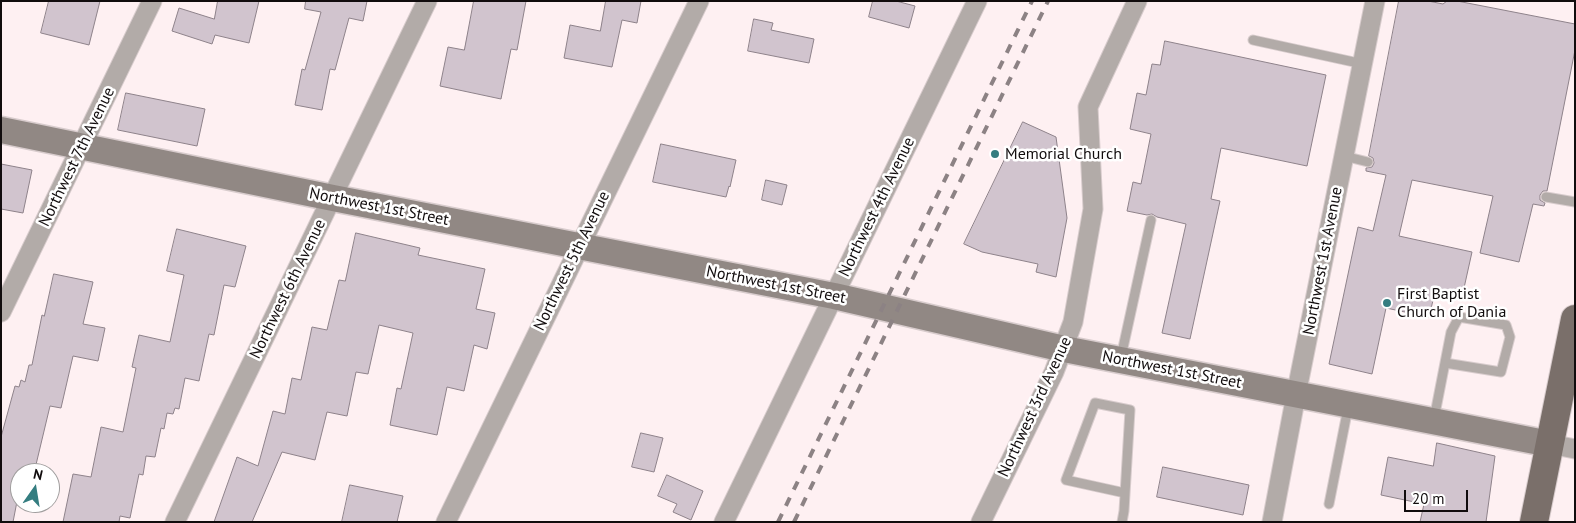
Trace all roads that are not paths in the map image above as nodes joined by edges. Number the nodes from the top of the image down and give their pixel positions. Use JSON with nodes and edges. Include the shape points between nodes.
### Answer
{"nodes":[{"id":1,"x":152,"y":1,"type":"edge"},
{"id":2,"x":427,"y":1,"type":"edge"},
{"id":3,"x":699,"y":1,"type":"edge"},
{"id":4,"x":977,"y":1,"type":"edge"},
{"id":5,"x":1137,"y":1,"type":"edge"},
{"id":6,"x":1375,"y":1,"type":"edge"},
{"id":7,"x":1253,"y":40,"type":"dead end"},
{"id":8,"x":1363,"y":64,"type":"junction"},
{"id":9,"x":1,"y":130,"type":"edge"},
{"id":10,"x":82,"y":146,"type":"junction"},
{"id":11,"x":1344,"y":156,"type":"junction"},
{"id":12,"x":1368,"y":162,"type":"dead end"},
{"id":13,"x":1546,"y":196,"type":"dead end"},
{"id":14,"x":333,"y":198,"type":"junction"},
{"id":15,"x":1575,"y":202,"type":"edge"},
{"id":16,"x":1151,"y":220,"type":"dead end"},
{"id":17,"x":579,"y":247,"type":"junction"},
{"id":18,"x":834,"y":296,"type":"junction"},
{"id":19,"x":1,"y":312,"type":"edge"},
{"id":20,"x":1575,"y":319,"type":"edge"},
{"id":21,"x":1064,"y":348,"type":"junction"},
{"id":22,"x":1120,"y":360,"type":"junction"},
{"id":23,"x":1445,"y":363,"type":"junction"},
{"id":24,"x":1296,"y":395,"type":"junction"},
{"id":25,"x":1349,"y":405,"type":"junction"},
{"id":26,"x":1433,"y":421,"type":"junction"},
{"id":27,"x":1562,"y":446,"type":"edge"},
{"id":28,"x":1125,"y":493,"type":"junction"},
{"id":29,"x":1329,"y":504,"type":"dead end"},
{"id":30,"x":175,"y":522,"type":"edge"},
{"id":31,"x":446,"y":522,"type":"edge"},
{"id":32,"x":724,"y":522,"type":"edge"},
{"id":33,"x":981,"y":522,"type":"edge"},
{"id":34,"x":1122,"y":522,"type":"edge"},
{"id":35,"x":1272,"y":522,"type":"edge"},
{"id":36,"x":1534,"y":522,"type":"edge"}],
"edges":[{"from":1,"to":10,"type":"street","name":"Northwest 7th Avenue"},
{"from":2,"to":14,"type":"street","name":"Northwest 6th Avenue"},
{"from":3,"to":17,"type":"street","name":"Northwest 5th Avenue"},
{"from":4,"to":18,"type":"street","name":"Northwest 4th Avenue"},
{"from":5,"to":21,"type":"street","name":"Northwest 3rd Avenue","via":[[1088,106],[1093,209],[1073,322]]},
{"from":6,"to":8,"type":"street","name":"Northwest 1st Avenue"},
{"from":7,"to":8,"type":"lane"},
{"from":8,"to":11,"type":"street","name":"Northwest 1st Avenue"},
{"from":9,"to":10,"type":"street","name":"Northwest 1st Street"},
{"from":10,"to":14,"type":"street","name":"Northwest 1st Street"},
{"from":10,"to":19,"type":"street","name":"Northwest 7th Avenue"},
{"from":11,"to":12,"type":"lane"},
{"from":11,"to":24,"type":"street","name":"Northwest 1st Avenue"},
{"from":13,"to":15,"type":"lane"},
{"from":14,"to":17,"type":"street","name":"Northwest 1st Street"},
{"from":14,"to":30,"type":"street","name":"Northwest 6th Avenue"},
{"from":16,"to":22,"type":"lane"},
{"from":17,"to":18,"type":"street","name":"Northwest 1st Street"},
{"from":17,"to":31,"type":"street","name":"Northwest 5th Avenue"},
{"from":18,"to":21,"type":"street","name":"Northwest 1st Street"},
{"from":18,"to":32,"type":"street","name":"Northwest 4th Avenue"},
{"from":20,"to":27,"type":"main road"},
{"from":21,"to":22,"type":"street","name":"Northwest 1st Street"},
{"from":21,"to":33,"type":"street","name":"Northwest 3rd Avenue"},
{"from":22,"to":24,"type":"street","name":"Northwest 1st Street"},
{"from":23,"to":23,"type":"lane","via":[[1451,332],[1459,317],[1506,325],[1510,337],[1501,372]]},
{"from":23,"to":26,"type":"lane"},
{"from":24,"to":25,"type":"street","name":"Northwest 1st Street"},
{"from":24,"to":35,"type":"street","name":"Northwest 1st Avenue"},
{"from":25,"to":26,"type":"street","name":"Northwest 1st Street"},
{"from":25,"to":29,"type":"lane"},
{"from":26,"to":27,"type":"street","name":"Northwest 1st Street"},
{"from":27,"to":36,"type":"main road"},
{"from":28,"to":28,"type":"lane","via":[[1130,410],[1095,403],[1066,480]]},
{"from":28,"to":34,"type":"lane"}]}
